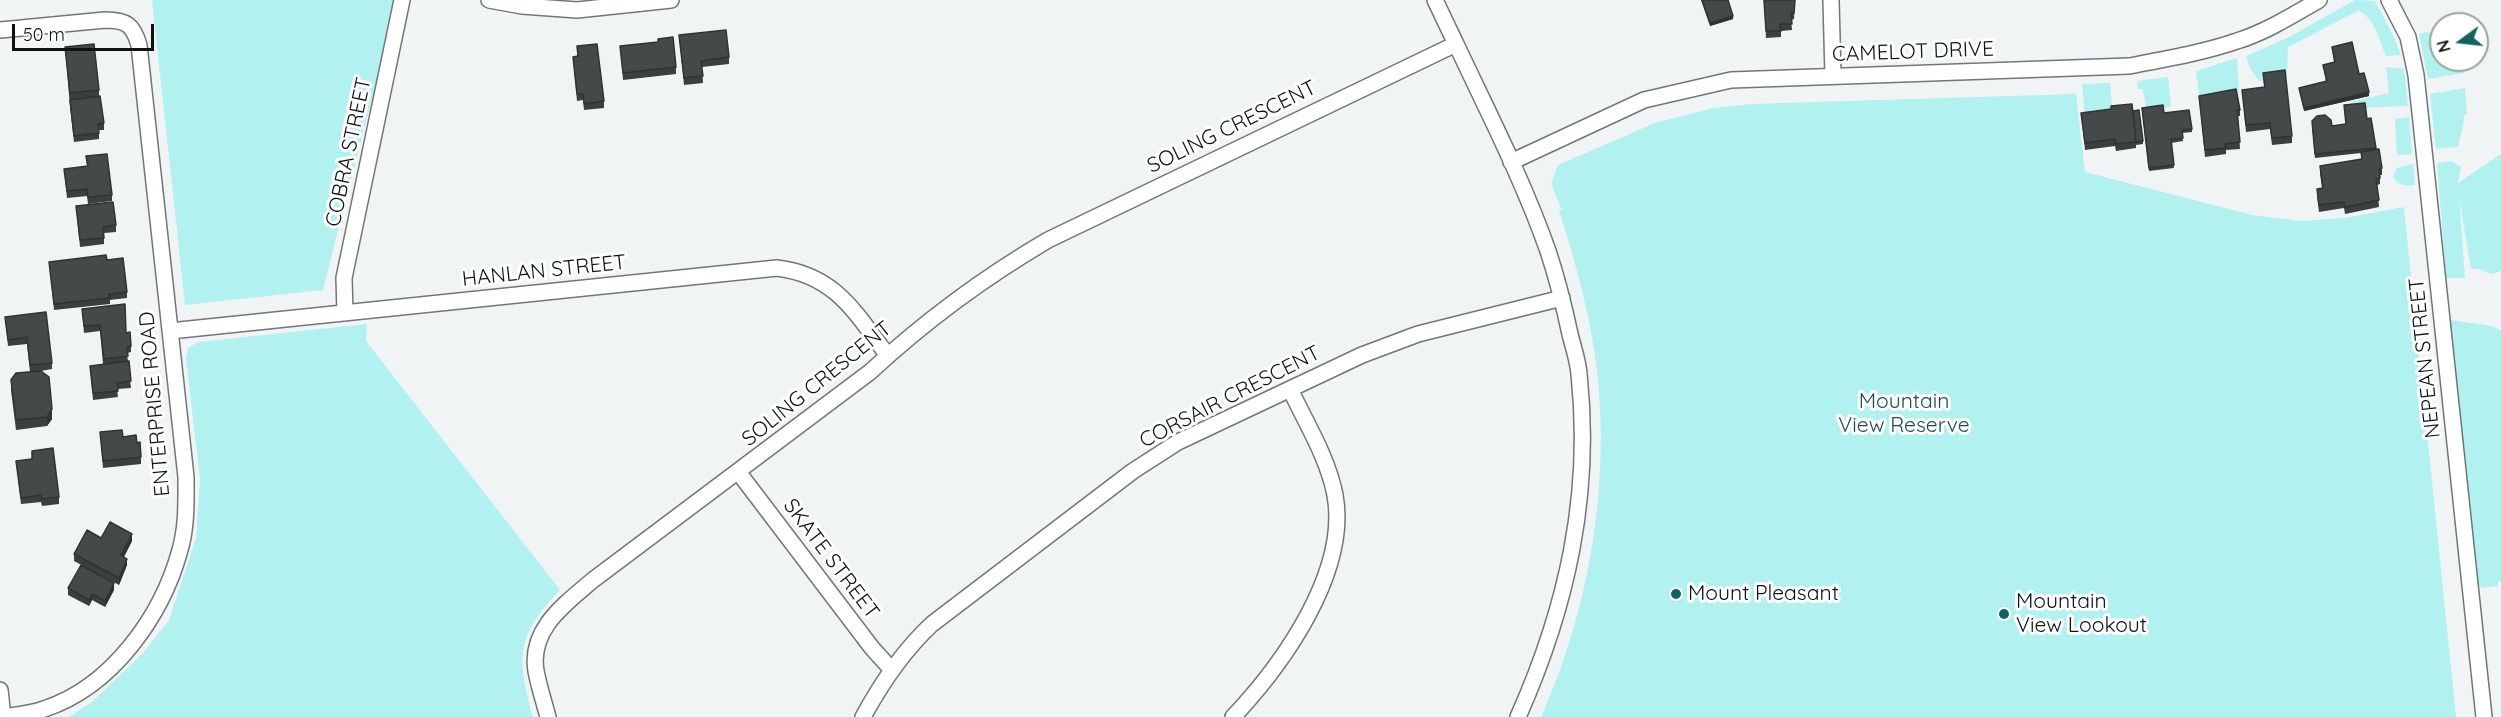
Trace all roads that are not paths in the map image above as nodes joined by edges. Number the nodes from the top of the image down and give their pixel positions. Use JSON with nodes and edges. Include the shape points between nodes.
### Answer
{"nodes":[{"id":1,"x":402,"y":0,"type":"edge"},
{"id":2,"x":489,"y":0,"type":"edge"},
{"id":3,"x":671,"y":0,"type":"edge"},
{"id":4,"x":1435,"y":0,"type":"edge"},
{"id":5,"x":1831,"y":0,"type":"edge"},
{"id":6,"x":2319,"y":0,"type":"edge"},
{"id":7,"x":2389,"y":0,"type":"edge"},
{"id":8,"x":0,"y":30,"type":"edge"},
{"id":9,"x":1456,"y":44,"type":"junction"},
{"id":10,"x":1833,"y":76,"type":"junction"},
{"id":11,"x":1511,"y":162,"type":"junction"},
{"id":12,"x":1562,"y":298,"type":"junction"},
{"id":13,"x":345,"y":313,"type":"junction"},
{"id":14,"x":170,"y":331,"type":"junction"},
{"id":15,"x":888,"y":356,"type":"junction"},
{"id":16,"x":1290,"y":389,"type":"junction"},
{"id":17,"x":739,"y":473,"type":"junction"},
{"id":18,"x":891,"y":669,"type":"junction"},
{"id":19,"x":0,"y":690,"type":"edge"},
{"id":20,"x":3,"y":717,"type":"edge"},
{"id":21,"x":548,"y":717,"type":"edge"},
{"id":22,"x":863,"y":717,"type":"edge"},
{"id":23,"x":1233,"y":717,"type":"edge"},
{"id":24,"x":1518,"y":717,"type":"edge"},
{"id":25,"x":2484,"y":717,"type":"edge"}],
"edges":[{"from":1,"to":13,"type":"street","name":"COBRA STREET","via":[[344,278]]},
{"from":2,"to":3,"type":"street","via":[[577,10]]},
{"from":4,"to":9,"type":"street"},
{"from":5,"to":10,"type":"street"},
{"from":6,"to":10,"type":"street","name":"CAMELOT DRIVE","via":[[2238,41],[2129,66]]},
{"from":7,"to":25,"type":"street","name":"NEPEAN STREET","via":[[2408,37],[2416,75]]},
{"from":8,"to":14,"type":"street","name":"ENTERPRISE ROAD","via":[[105,20],[120,20],[134,29],[139,45]]},
{"from":9,"to":11,"type":"street"},
{"from":9,"to":15,"type":"street","name":"SOLING CRESCENT","via":[[1048,240],[1002,268]]},
{"from":10,"to":11,"type":"street","name":"CAMELOT DRIVE","via":[[1731,80],[1644,100]]},
{"from":11,"to":12,"type":"street","via":[[1534,214]]},
{"from":12,"to":16,"type":"street","name":"CORSAIR CRESCENT","via":[[1418,334]]},
{"from":12,"to":24,"type":"street","via":[[1579,372],[1583,444],[1576,524],[1554,626]]},
{"from":13,"to":14,"type":"street","name":"HANLAN STREET"},
{"from":13,"to":15,"type":"street","name":"HANLAN STREET","via":[[777,268],[808,275],[837,292]]},
{"from":14,"to":20,"type":"street","name":"ENTERPRISE ROAD","via":[[186,487],[181,548],[170,581],[140,633],[96,680],[45,709]]},
{"from":15,"to":17,"type":"street","name":"SOLING CRESCENT"},
{"from":16,"to":18,"type":"street","name":"CORSAIR CRESCENT","via":[[1178,442],[1133,471],[943,614]]},
{"from":16,"to":23,"type":"street","via":[[1333,484],[1337,505],[1334,544],[1321,586],[1297,634],[1260,687]]},
{"from":17,"to":18,"type":"street","name":"SKATE STREET"},
{"from":17,"to":21,"type":"street","name":"SOLING CRESCENT","via":[[593,580],[544,627],[537,646],[536,669]]},
{"from":18,"to":22,"type":"street","name":"CORSAIR CRESCENT"},
{"from":19,"to":20,"type":"street"}]}
